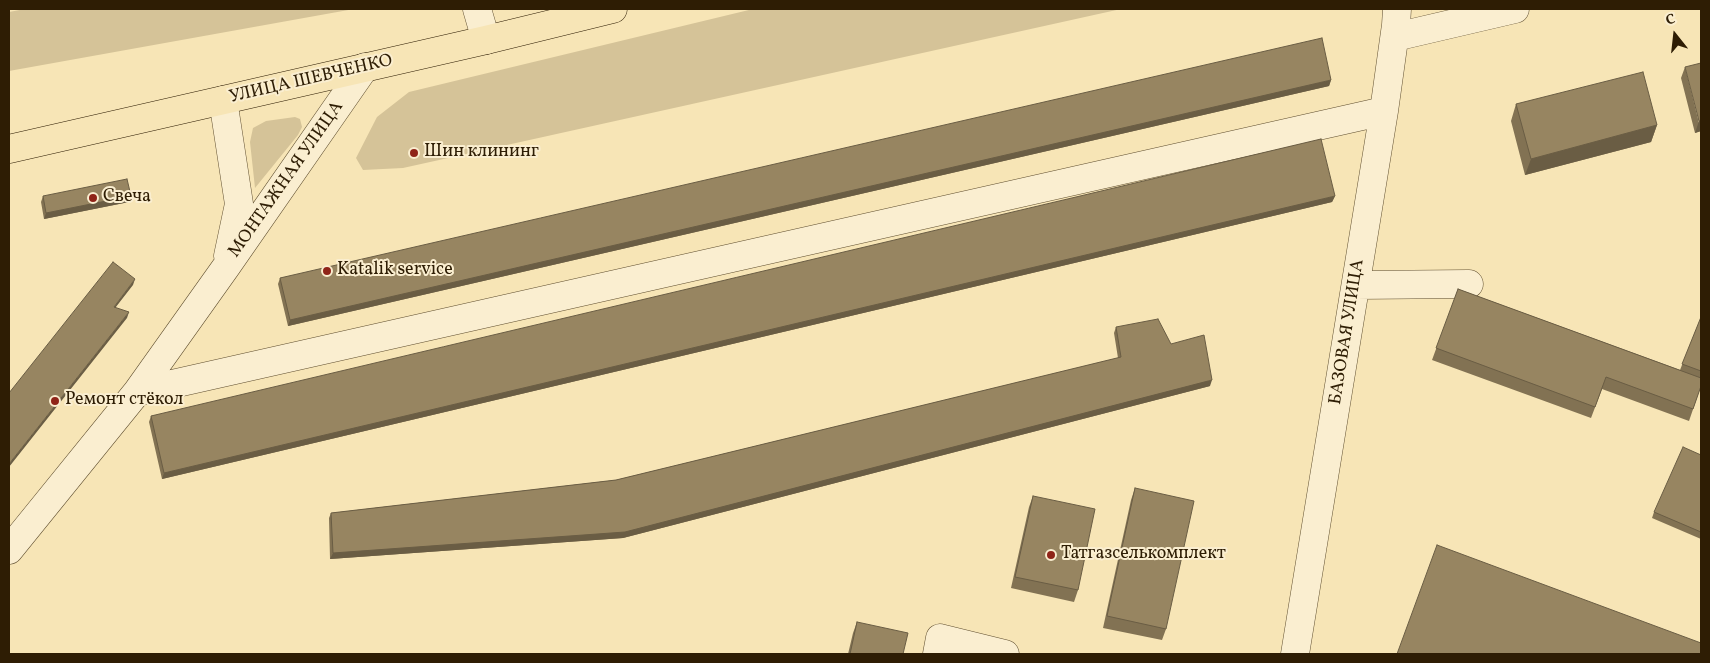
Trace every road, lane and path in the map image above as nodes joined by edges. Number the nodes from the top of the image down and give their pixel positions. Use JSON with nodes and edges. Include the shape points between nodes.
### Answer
{"nodes":[{"id":1,"x":477,"y":9,"type":"edge"},
{"id":2,"x":613,"y":9,"type":"edge"},
{"id":3,"x":1397,"y":9,"type":"edge"},
{"id":4,"x":1515,"y":9,"type":"edge"},
{"id":5,"x":1395,"y":37,"type":"junction"},
{"id":6,"x":486,"y":40,"type":"junction"},
{"id":7,"x":365,"y":67,"type":"junction"},
{"id":8,"x":223,"y":100,"type":"junction"},
{"id":9,"x":1384,"y":111,"type":"junction"},
{"id":10,"x":9,"y":149,"type":"edge"},
{"id":11,"x":226,"y":267,"type":"junction"},
{"id":12,"x":1469,"y":284,"type":"dead end"},
{"id":13,"x":1356,"y":285,"type":"junction"},
{"id":14,"x":137,"y":392,"type":"junction"},
{"id":15,"x":9,"y":550,"type":"edge"},
{"id":16,"x":937,"y":654,"type":"edge"},
{"id":17,"x":1005,"y":654,"type":"edge"},
{"id":18,"x":1295,"y":654,"type":"edge"}],
"edges":[{"from":1,"to":6,"type":"street"},
{"from":2,"to":6,"type":"main road","name":"УЛИЦА ШЕВЧЕНКО"},
{"from":3,"to":5,"type":"street","name":"БАЗОВАЯ УЛИЦА"},
{"from":4,"to":5,"type":"street"},
{"from":5,"to":9,"type":"street","name":"БАЗОВАЯ УЛИЦА"},
{"from":6,"to":7,"type":"main road","name":"УЛИЦА ШЕВЧЕНКО"},
{"from":7,"to":8,"type":"main road","name":"УЛИЦА ШЕВЧЕНКО"},
{"from":7,"to":11,"type":"street","name":"МОНТАЖНАЯ УЛИЦА"},
{"from":8,"to":10,"type":"main road","name":"УЛИЦА ШЕВЧЕНКО"},
{"from":8,"to":11,"type":"street","name":"МОНТАЖНАЯ УЛИЦА","via":[[239,204]]},
{"from":9,"to":13,"type":"street","name":"БАЗОВАЯ УЛИЦА"},
{"from":9,"to":14,"type":"street"},
{"from":11,"to":14,"type":"street","name":"МОНТАЖНАЯ УЛИЦА"},
{"from":12,"to":13,"type":"street"},
{"from":13,"to":18,"type":"street","name":"БАЗОВАЯ УЛИЦА"},
{"from":14,"to":15,"type":"street","name":"МОНТАЖНАЯ УЛИЦА"},
{"from":16,"to":17,"type":"street","via":[[940,638]]}]}
